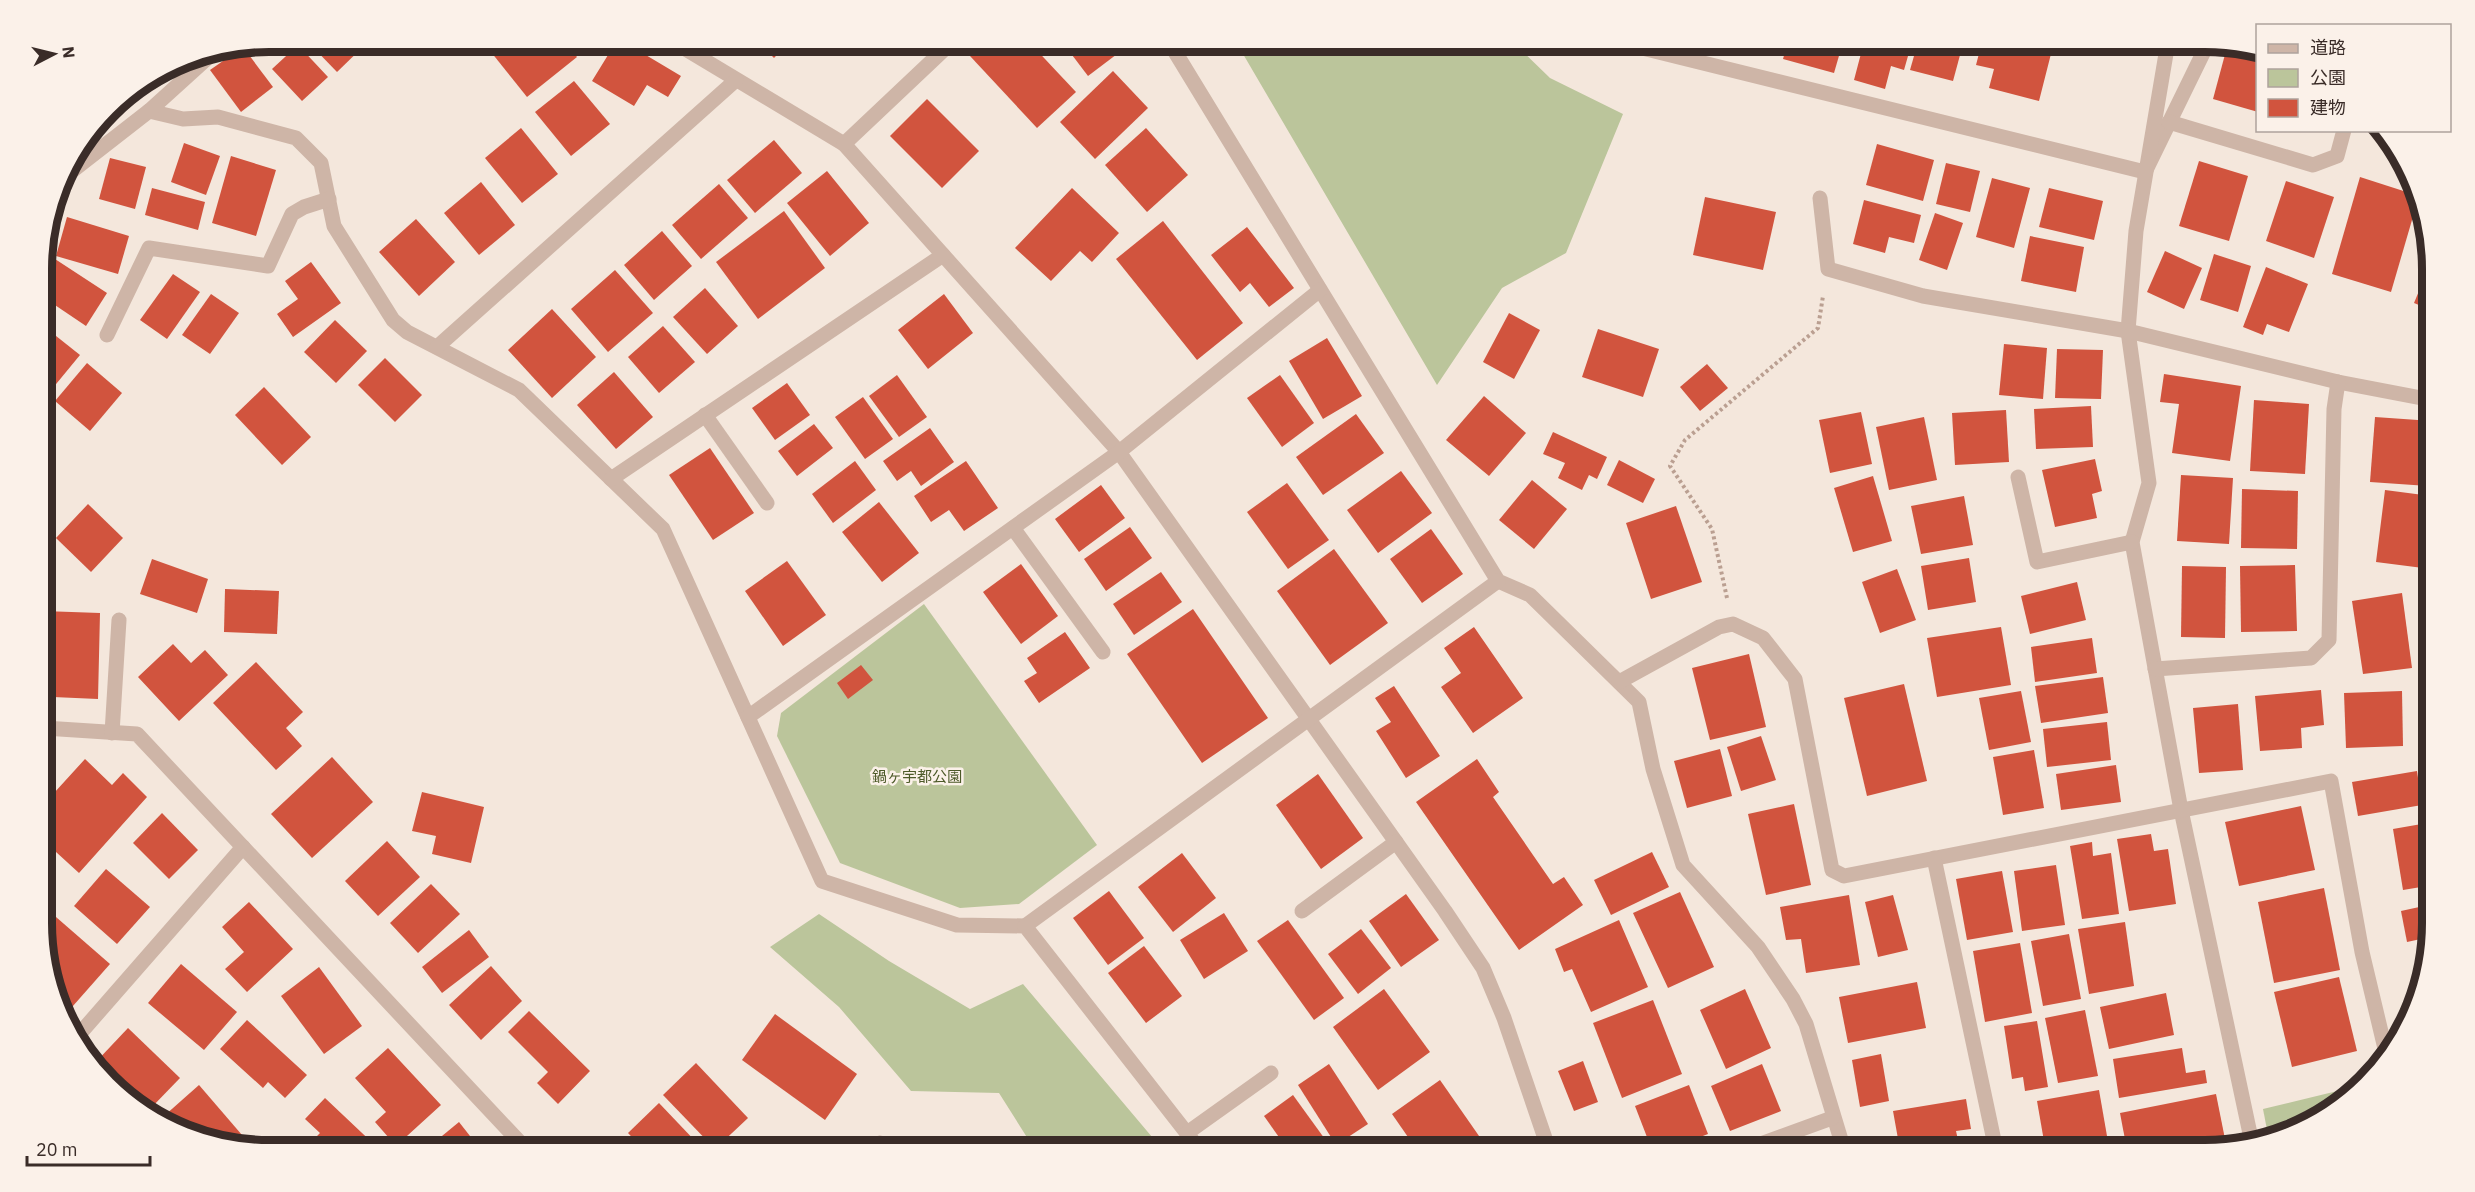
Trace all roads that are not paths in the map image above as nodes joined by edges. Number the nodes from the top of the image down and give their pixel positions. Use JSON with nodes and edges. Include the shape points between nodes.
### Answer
{"nodes":[{"id":1,"x":690,"y":52,"type":"edge"},
{"id":2,"x":941,"y":52,"type":"edge"},
{"id":3,"x":1175,"y":52,"type":"edge"},
{"id":4,"x":1659,"y":52,"type":"edge"},
{"id":5,"x":2166,"y":52,"type":"edge"},
{"id":6,"x":2204,"y":52,"type":"edge"},
{"id":7,"x":202,"y":64,"type":"edge"},
{"id":8,"x":736,"y":80,"type":"junction"},
{"id":9,"x":150,"y":111,"type":"junction"},
{"id":10,"x":2169,"y":122,"type":"junction"},
{"id":11,"x":2343,"y":132,"type":"edge"},
{"id":12,"x":844,"y":144,"type":"junction"},
{"id":13,"x":80,"y":165,"type":"edge"},
{"id":14,"x":2145,"y":172,"type":"junction"},
{"id":15,"x":1820,"y":198,"type":"dead end"},
{"id":16,"x":329,"y":199,"type":"junction"},
{"id":17,"x":943,"y":255,"type":"junction"},
{"id":18,"x":1320,"y":290,"type":"junction"},
{"id":19,"x":2128,"y":331,"type":"junction"},
{"id":20,"x":107,"y":335,"type":"dead end"},
{"id":21,"x":437,"y":347,"type":"junction"},
{"id":22,"x":2338,"y":382,"type":"junction"},
{"id":23,"x":2422,"y":398,"type":"edge"},
{"id":24,"x":705,"y":415,"type":"junction"},
{"id":25,"x":1119,"y":452,"type":"junction"},
{"id":26,"x":2018,"y":477,"type":"dead end"},
{"id":27,"x":611,"y":479,"type":"junction"},
{"id":28,"x":767,"y":503,"type":"dead end"},
{"id":29,"x":1013,"y":528,"type":"junction"},
{"id":30,"x":2132,"y":542,"type":"junction"},
{"id":31,"x":1498,"y":581,"type":"junction"},
{"id":32,"x":119,"y":620,"type":"dead end"},
{"id":33,"x":1103,"y":652,"type":"dead end"},
{"id":34,"x":2155,"y":669,"type":"junction"},
{"id":35,"x":1619,"y":682,"type":"junction"},
{"id":36,"x":748,"y":717,"type":"junction"},
{"id":37,"x":1309,"y":719,"type":"junction"},
{"id":38,"x":52,"y":729,"type":"edge"},
{"id":39,"x":111,"y":733,"type":"junction"},
{"id":40,"x":2181,"y":810,"type":"junction"},
{"id":41,"x":1396,"y":842,"type":"junction"},
{"id":42,"x":243,"y":847,"type":"junction"},
{"id":43,"x":1934,"y":858,"type":"junction"},
{"id":44,"x":1302,"y":911,"type":"dead end"},
{"id":45,"x":1025,"y":927,"type":"junction"},
{"id":46,"x":82,"y":1031,"type":"edge"},
{"id":47,"x":2384,"y":1045,"type":"edge"},
{"id":48,"x":1271,"y":1073,"type":"dead end"},
{"id":49,"x":1832,"y":1118,"type":"junction"},
{"id":50,"x":1187,"y":1133,"type":"junction"},
{"id":51,"x":2250,"y":1134,"type":"edge"},
{"id":52,"x":518,"y":1140,"type":"edge"},
{"id":53,"x":1192,"y":1140,"type":"edge"},
{"id":54,"x":1546,"y":1140,"type":"edge"},
{"id":55,"x":1772,"y":1140,"type":"edge"},
{"id":56,"x":1840,"y":1140,"type":"edge"},
{"id":57,"x":1994,"y":1140,"type":"edge"}],
"edges":[{"from":1,"to":8,"type":"street"},
{"from":2,"to":12,"type":"street"},
{"from":3,"to":18,"type":"street"},
{"from":4,"to":14,"type":"street"},
{"from":5,"to":14,"type":"street"},
{"from":6,"to":10,"type":"street"},
{"from":7,"to":9,"type":"street"},
{"from":8,"to":12,"type":"street"},
{"from":8,"to":21,"type":"street"},
{"from":9,"to":13,"type":"street"},
{"from":9,"to":16,"type":"street","via":[[183,119],[218,117],[296,138],[321,163]]},
{"from":10,"to":11,"type":"street","via":[[2313,165],[2337,156]]},
{"from":10,"to":14,"type":"street"},
{"from":12,"to":17,"type":"street"},
{"from":14,"to":19,"type":"street"},
{"from":15,"to":19,"type":"street","via":[[1828,269],[1923,296]]},
{"from":16,"to":20,"type":"street","via":[[292,214],[268,266],[149,248]]},
{"from":16,"to":21,"type":"street","via":[[334,226],[393,321]]},
{"from":17,"to":24,"type":"street"},
{"from":17,"to":25,"type":"street"},
{"from":18,"to":25,"type":"street"},
{"from":18,"to":31,"type":"street"},
{"from":19,"to":22,"type":"street"},
{"from":19,"to":30,"type":"street","via":[[2149,483]]},
{"from":21,"to":27,"type":"street","via":[[519,390]]},
{"from":22,"to":23,"type":"street"},
{"from":22,"to":34,"type":"street","via":[[2334,409],[2329,640],[2311,658]]},
{"from":24,"to":27,"type":"street"},
{"from":24,"to":28,"type":"street"},
{"from":25,"to":29,"type":"street"},
{"from":25,"to":37,"type":"street"},
{"from":26,"to":30,"type":"street","via":[[2037,562]]},
{"from":27,"to":36,"type":"street","via":[[663,529]]},
{"from":29,"to":33,"type":"street"},
{"from":29,"to":36,"type":"street"},
{"from":30,"to":34,"type":"street"},
{"from":31,"to":35,"type":"street","via":[[1530,595]]},
{"from":31,"to":37,"type":"street"},
{"from":32,"to":39,"type":"street"},
{"from":34,"to":40,"type":"street"},
{"from":35,"to":43,"type":"street","via":[[1719,627],[1733,624],[1763,638],[1795,679],[1832,870],[1844,876]]},
{"from":35,"to":49,"type":"street","via":[[1639,702],[1653,769],[1683,865],[1758,947],[1793,999],[1806,1024]]},
{"from":36,"to":45,"type":"street","via":[[822,880],[957,925]]},
{"from":37,"to":41,"type":"street"},
{"from":37,"to":45,"type":"street"},
{"from":38,"to":39,"type":"street"},
{"from":39,"to":42,"type":"street","via":[[137,734]]},
{"from":40,"to":43,"type":"street"},
{"from":40,"to":47,"type":"street","via":[[2331,781],[2362,952]]},
{"from":40,"to":51,"type":"street"},
{"from":41,"to":44,"type":"street"},
{"from":41,"to":54,"type":"street","via":[[1482,968],[1504,1018]]},
{"from":42,"to":46,"type":"street"},
{"from":42,"to":52,"type":"street"},
{"from":43,"to":57,"type":"street"},
{"from":45,"to":50,"type":"street"},
{"from":48,"to":50,"type":"street"},
{"from":49,"to":55,"type":"street"},
{"from":49,"to":56,"type":"street"},
{"from":50,"to":53,"type":"street"}]}
